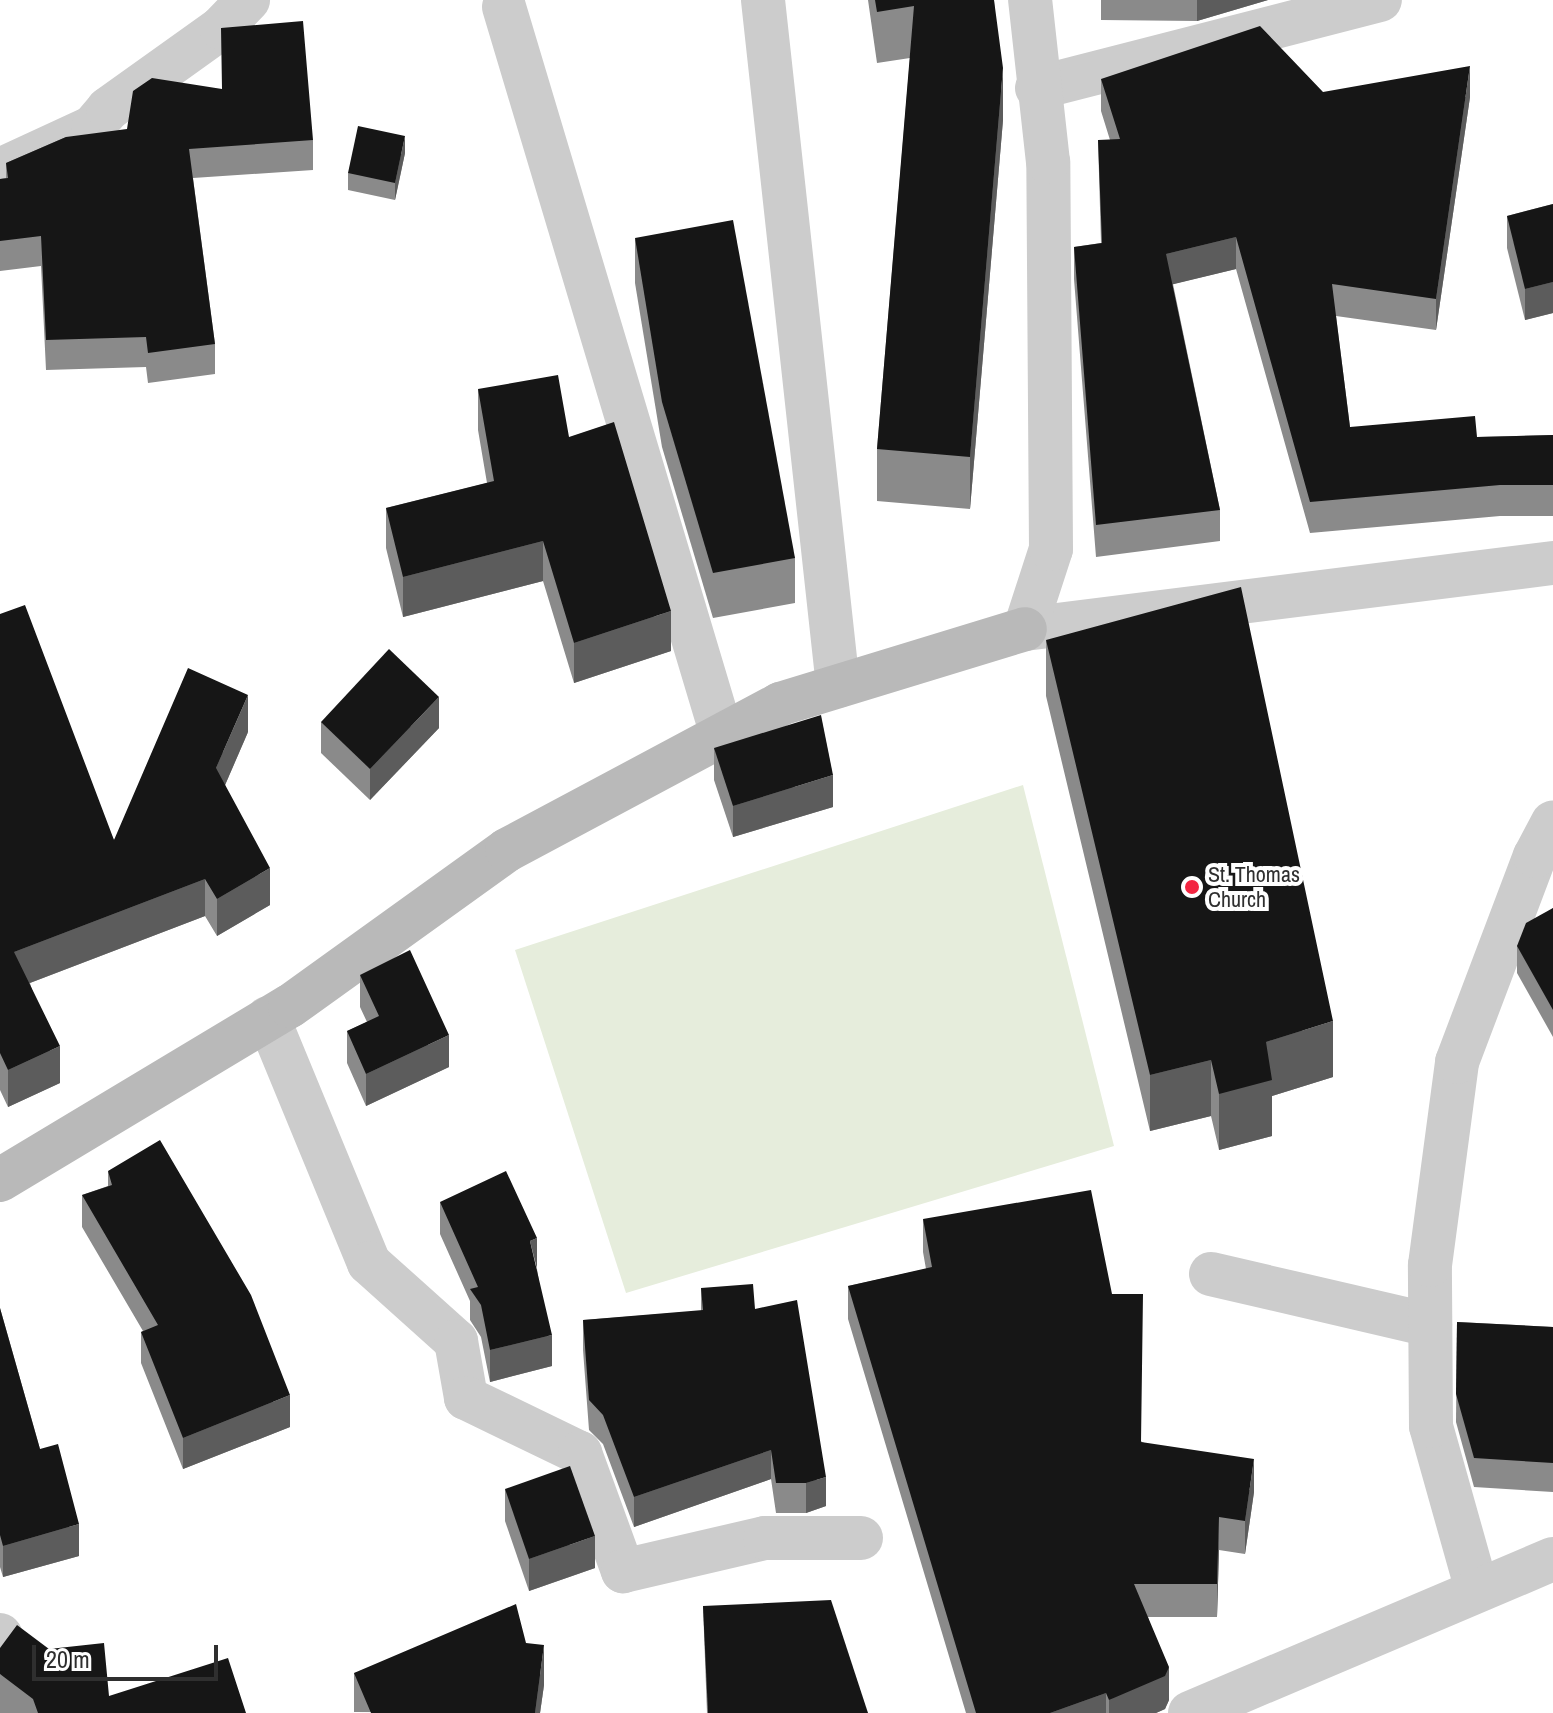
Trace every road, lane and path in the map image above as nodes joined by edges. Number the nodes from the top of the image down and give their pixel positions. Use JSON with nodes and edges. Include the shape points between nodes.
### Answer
{"nodes":[{"id":1,"x":248,"y":0,"type":"edge"},
{"id":2,"x":763,"y":0,"type":"edge"},
{"id":3,"x":1030,"y":0,"type":"edge"},
{"id":4,"x":1380,"y":0,"type":"edge"},
{"id":5,"x":504,"y":7,"type":"dead end"},
{"id":6,"x":1037,"y":88,"type":"junction"},
{"id":7,"x":0,"y":170,"type":"edge"},
{"id":8,"x":1553,"y":563,"type":"edge"},
{"id":9,"x":1025,"y":629,"type":"junction"},
{"id":10,"x":838,"y":686,"type":"junction"},
{"id":11,"x":722,"y":735,"type":"junction"},
{"id":12,"x":1553,"y":822,"type":"edge"},
{"id":13,"x":268,"y":1018,"type":"junction"},
{"id":14,"x":0,"y":1180,"type":"edge"},
{"id":15,"x":1211,"y":1274,"type":"dead end"},
{"id":16,"x":1430,"y":1325,"type":"junction"},
{"id":17,"x":861,"y":1538,"type":"dead end"},
{"id":18,"x":1553,"y":1559,"type":"edge"},
{"id":19,"x":1477,"y":1590,"type":"junction"},
{"id":20,"x":1190,"y":1713,"type":"edge"}],
"edges":[{"from":1,"to":7,"type":"street","via":[[221,28],[108,109],[93,127]]},
{"from":2,"to":10,"type":"street"},
{"from":3,"to":6,"type":"street"},
{"from":4,"to":6,"type":"street"},
{"from":5,"to":11,"type":"street"},
{"from":6,"to":9,"type":"street","via":[[1048,162],[1051,549]]},
{"from":8,"to":9,"type":"street"},
{"from":9,"to":10,"type":"main road"},
{"from":10,"to":11,"type":"main road","via":[[780,704]]},
{"from":11,"to":13,"type":"main road","via":[[507,850]]},
{"from":12,"to":16,"type":"street","via":[[1535,856],[1457,1062],[1430,1265]]},
{"from":13,"to":14,"type":"main road"},
{"from":13,"to":17,"type":"street","via":[[369,1263],[456,1341],[466,1398],[580,1453],[623,1571],[765,1538]]},
{"from":15,"to":16,"type":"street"},
{"from":16,"to":19,"type":"street","via":[[1431,1426]]},
{"from":18,"to":19,"type":"street"},
{"from":19,"to":20,"type":"street"}]}
